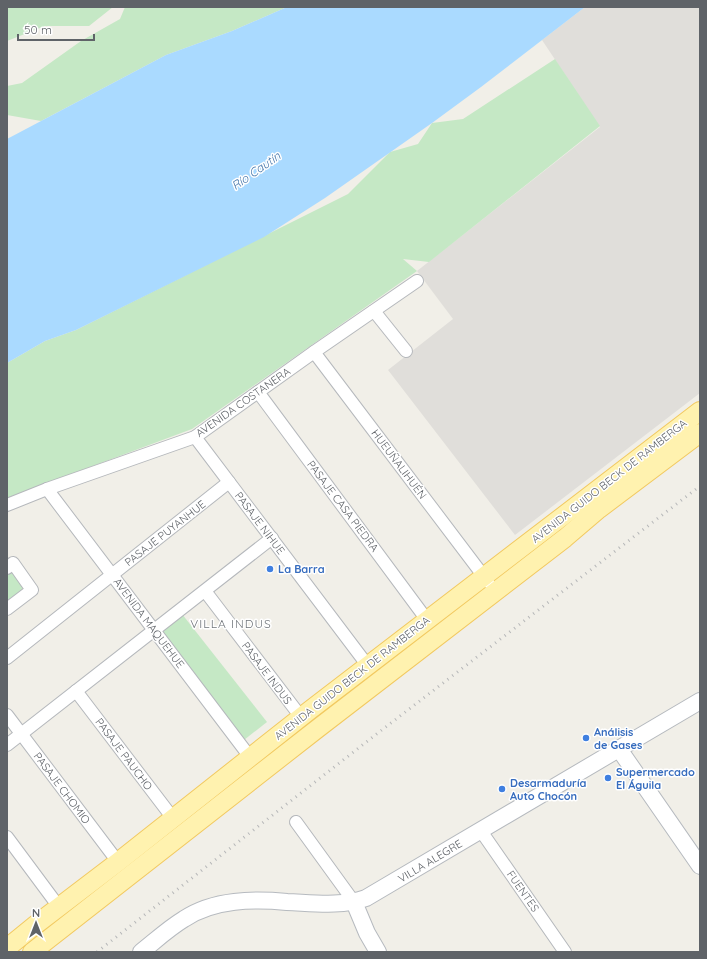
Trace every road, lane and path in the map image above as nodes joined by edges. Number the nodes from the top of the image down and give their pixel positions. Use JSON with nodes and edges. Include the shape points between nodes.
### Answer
{"nodes":[{"id":1,"x":417,"y":281,"type":"dead end"},
{"id":2,"x":374,"y":311,"type":"junction"},
{"id":3,"x":406,"y":351,"type":"dead end"},
{"id":4,"x":314,"y":352,"type":"junction"},
{"id":5,"x":258,"y":392,"type":"junction"},
{"id":6,"x":700,"y":411,"type":"edge"},
{"id":7,"x":700,"y":433,"type":"edge"},
{"id":8,"x":195,"y":437,"type":"junction"},
{"id":9,"x":229,"y":482,"type":"junction"},
{"id":10,"x":47,"y":489,"type":"junction"},
{"id":11,"x":7,"y":505,"type":"edge"},
{"id":12,"x":272,"y":538,"type":"junction"},
{"id":13,"x":7,"y":568,"type":"edge"},
{"id":14,"x":112,"y":575,"type":"junction"},
{"id":15,"x":484,"y":577,"type":"junction"},
{"id":16,"x":205,"y":591,"type":"junction"},
{"id":17,"x":494,"y":592,"type":"junction"},
{"id":18,"x":7,"y":609,"type":"edge"},
{"id":19,"x":427,"y":620,"type":"junction"},
{"id":20,"x":154,"y":630,"type":"junction"},
{"id":21,"x":7,"y":658,"type":"edge"},
{"id":22,"x":368,"y":666,"type":"junction"},
{"id":23,"x":76,"y":691,"type":"junction"},
{"id":24,"x":700,"y":701,"type":"edge"},
{"id":25,"x":7,"y":715,"type":"edge"},
{"id":26,"x":301,"y":717,"type":"junction"},
{"id":27,"x":21,"y":734,"type":"junction"},
{"id":28,"x":7,"y":745,"type":"edge"},
{"id":29,"x":619,"y":749,"type":"junction"},
{"id":30,"x":250,"y":756,"type":"junction"},
{"id":31,"x":262,"y":772,"type":"junction"},
{"id":32,"x":172,"y":817,"type":"junction"},
{"id":33,"x":296,"y":822,"type":"dead end"},
{"id":34,"x":481,"y":831,"type":"junction"},
{"id":35,"x":7,"y":837,"type":"edge"},
{"id":36,"x":118,"y":862,"type":"junction"},
{"id":37,"x":700,"y":866,"type":"edge"},
{"id":38,"x":354,"y":902,"type":"junction"},
{"id":39,"x":59,"y":907,"type":"junction"},
{"id":40,"x":71,"y":922,"type":"junction"},
{"id":41,"x":7,"y":948,"type":"edge"},
{"id":42,"x":32,"y":952,"type":"edge"},
{"id":43,"x":141,"y":952,"type":"edge"},
{"id":44,"x":378,"y":952,"type":"edge"},
{"id":45,"x":565,"y":952,"type":"edge"}],
"edges":[{"from":1,"to":2,"type":"street","name":"AVENIDA COSTANERA"},
{"from":2,"to":3,"type":"street"},
{"from":2,"to":4,"type":"street","name":"AVENIDA COSTANERA"},
{"from":4,"to":5,"type":"street","name":"AVENIDA COSTANERA"},
{"from":4,"to":15,"type":"street","name":"HUEUÑALIHUÉN"},
{"from":5,"to":8,"type":"street","name":"AVENIDA COSTANERA"},
{"from":5,"to":19,"type":"street","name":"PASAJE CASA PIEDRA"},
{"from":6,"to":15,"type":"main road","name":"AVENIDA GUIDO BECK DE RAMBERGA"},
{"from":7,"to":17,"type":"main road","name":"AVENIDA GUIDO BECK DE RAMBERGA"},
{"from":8,"to":9,"type":"street","name":"PASAJE NIHUE"},
{"from":8,"to":10,"type":"street","name":"AVENIDA COSTANERA"},
{"from":9,"to":12,"type":"street","name":"PASAJE NIHUE"},
{"from":9,"to":14,"type":"street","name":"PASAJE PUYANHUE"},
{"from":10,"to":11,"type":"street","name":"AVENIDA COSTANERA"},
{"from":10,"to":14,"type":"street","name":"AVENIDA MAQUEHUE"},
{"from":12,"to":16,"type":"street"},
{"from":12,"to":22,"type":"street","name":"PASAJE NIHUE"},
{"from":13,"to":18,"type":"street","via":[[13,564],[32,590]]},
{"from":14,"to":20,"type":"street","name":"AVENIDA MAQUEHUE"},
{"from":14,"to":21,"type":"street","name":"PASAJE PUYANHUE"},
{"from":15,"to":17,"type":"street","name":"HUEUÑALIHUÉN"},
{"from":15,"to":19,"type":"main road","name":"AVENIDA GUIDO BECK DE RAMBERGA"},
{"from":16,"to":20,"type":"street"},
{"from":16,"to":26,"type":"street","name":"PASAJE INDUS"},
{"from":17,"to":31,"type":"main road","name":"AVENIDA GUIDO BECK DE RAMBERGA"},
{"from":19,"to":22,"type":"main road","name":"AVENIDA GUIDO BECK DE RAMBERGA"},
{"from":20,"to":23,"type":"street"},
{"from":20,"to":30,"type":"street","name":"AVENIDA MAQUEHUE"},
{"from":22,"to":26,"type":"main road","name":"AVENIDA GUIDO BECK DE RAMBERGA"},
{"from":23,"to":27,"type":"street"},
{"from":23,"to":32,"type":"street","name":"PASAJE PAUCHO"},
{"from":24,"to":29,"type":"main road","name":"VILLA ALEGRE"},
{"from":25,"to":27,"type":"street","name":"PASAJE CHOMIO"},
{"from":26,"to":30,"type":"main road","name":"AVENIDA GUIDO BECK DE RAMBERGA"},
{"from":27,"to":28,"type":"street"},
{"from":27,"to":36,"type":"street","name":"PASAJE CHOMIO"},
{"from":29,"to":34,"type":"main road","name":"VILLA ALEGRE"},
{"from":29,"to":37,"type":"main road"},
{"from":30,"to":31,"type":"main road"},
{"from":30,"to":32,"type":"main road","name":"AVENIDA GUIDO BECK DE RAMBERGA"},
{"from":31,"to":40,"type":"main road","name":"AVENIDA GUIDO BECK DE RAMBERGA"},
{"from":32,"to":36,"type":"main road","name":"AVENIDA GUIDO BECK DE RAMBERGA"},
{"from":33,"to":38,"type":"street"},
{"from":34,"to":38,"type":"main road","name":"VILLA ALEGRE","via":[[373,895]]},
{"from":34,"to":45,"type":"street","name":"FUENTES"},
{"from":35,"to":39,"type":"street"},
{"from":36,"to":39,"type":"main road","name":"AVENIDA GUIDO BECK DE RAMBERGA"},
{"from":38,"to":43,"type":"main road","name":"VILLA ALEGRE","via":[[326,904],[253,900],[224,904],[184,918]]},
{"from":38,"to":44,"type":"main road"},
{"from":39,"to":40,"type":"main road"},
{"from":39,"to":41,"type":"main road","name":"AVENIDA GUIDO BECK DE RAMBERGA"},
{"from":40,"to":42,"type":"main road","name":"AVENIDA GUIDO BECK DE RAMBERGA"}]}
